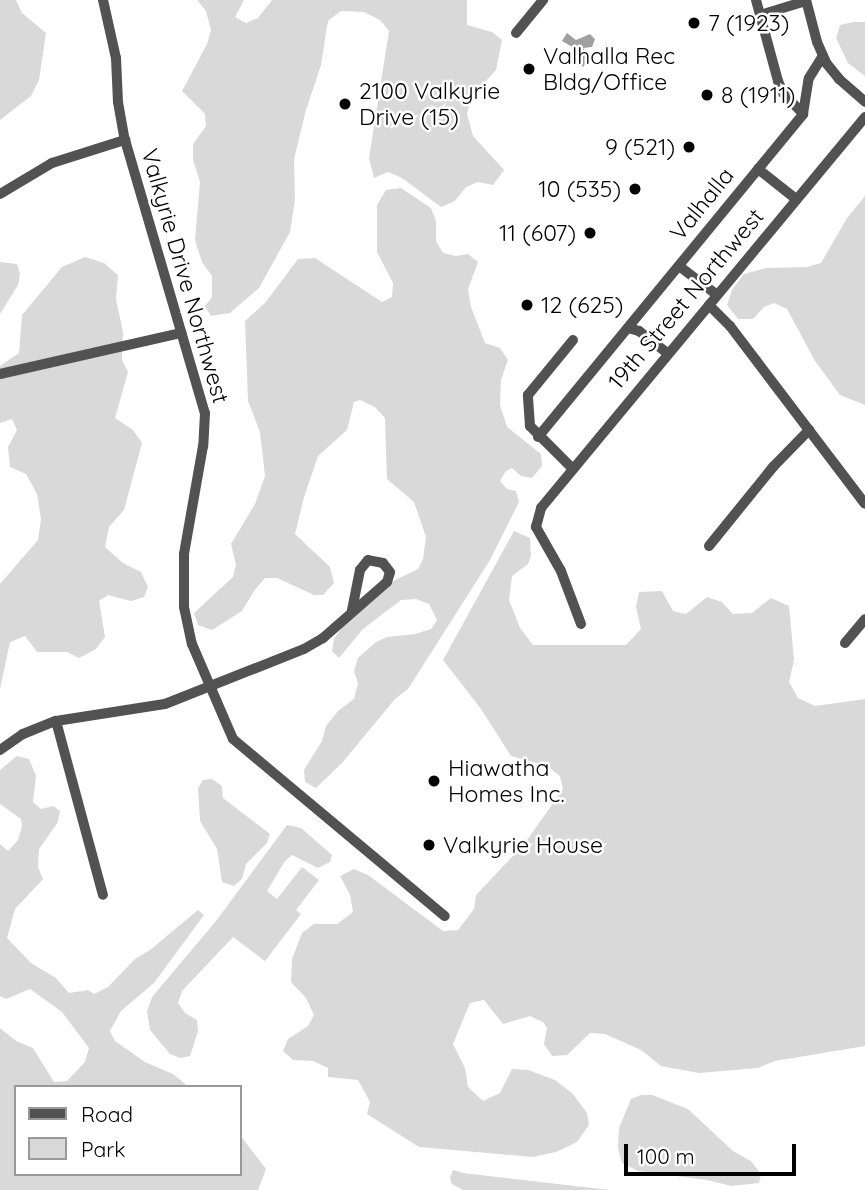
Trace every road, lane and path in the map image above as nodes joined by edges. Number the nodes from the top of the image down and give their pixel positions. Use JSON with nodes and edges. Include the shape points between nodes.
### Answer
{"nodes":[{"id":1,"x":103,"y":0,"type":"edge"},
{"id":2,"x":543,"y":0,"type":"edge"},
{"id":3,"x":756,"y":0,"type":"edge"},
{"id":4,"x":806,"y":0,"type":"edge"},
{"id":5,"x":760,"y":15,"type":"junction"},
{"id":6,"x":516,"y":33,"type":"dead end"},
{"id":7,"x":823,"y":56,"type":"junction"},
{"id":8,"x":865,"y":102,"type":"edge"},
{"id":9,"x":803,"y":114,"type":"junction"},
{"id":10,"x":865,"y":117,"type":"edge"},
{"id":11,"x":125,"y":140,"type":"junction"},
{"id":12,"x":758,"y":169,"type":"junction"},
{"id":13,"x":0,"y":194,"type":"edge"},
{"id":14,"x":796,"y":199,"type":"junction"},
{"id":15,"x":679,"y":266,"type":"junction"},
{"id":16,"x":713,"y":300,"type":"junction"},
{"id":17,"x":628,"y":328,"type":"junction"},
{"id":18,"x":181,"y":333,"type":"junction"},
{"id":19,"x":573,"y":340,"type":"dead end"},
{"id":20,"x":668,"y":354,"type":"junction"},
{"id":21,"x":0,"y":374,"type":"edge"},
{"id":22,"x":809,"y":430,"type":"junction"},
{"id":23,"x":538,"y":437,"type":"junction"},
{"id":24,"x":573,"y":469,"type":"junction"},
{"id":25,"x":865,"y":504,"type":"edge"},
{"id":26,"x":709,"y":546,"type":"dead end"},
{"id":27,"x":352,"y":610,"type":"junction"},
{"id":28,"x":865,"y":619,"type":"edge"},
{"id":29,"x":580,"y":624,"type":"dead end"},
{"id":30,"x":845,"y":643,"type":"dead end"},
{"id":31,"x":209,"y":687,"type":"junction"},
{"id":32,"x":56,"y":721,"type":"junction"},
{"id":33,"x":0,"y":750,"type":"edge"},
{"id":34,"x":103,"y":895,"type":"dead end"},
{"id":35,"x":445,"y":916,"type":"dead end"}],
"edges":[{"from":1,"to":11,"type":"street","name":"Valkyrie Drive Northwest","via":[[116,58]]},
{"from":2,"to":6,"type":"street"},
{"from":3,"to":5,"type":"street"},
{"from":4,"to":5,"type":"street"},
{"from":4,"to":7,"type":"street"},
{"from":5,"to":9,"type":"street","via":[[783,93]]},
{"from":7,"to":8,"type":"street","via":[[839,79]]},
{"from":7,"to":9,"type":"street","name":"Valhalla","via":[[809,78]]},
{"from":9,"to":12,"type":"street","name":"Valhalla"},
{"from":10,"to":14,"type":"street","name":"19th Street Northwest"},
{"from":11,"to":13,"type":"street","via":[[52,163]]},
{"from":11,"to":18,"type":"street","name":"Valkyrie Drive Northwest"},
{"from":12,"to":14,"type":"street","name":"Valhalla"},
{"from":12,"to":15,"type":"street","name":"Valhalla"},
{"from":14,"to":16,"type":"street","name":"19th Street Northwest"},
{"from":15,"to":16,"type":"street","name":"Valhalla"},
{"from":15,"to":17,"type":"street","name":"Valhalla"},
{"from":16,"to":20,"type":"street","name":"19th Street Northwest"},
{"from":16,"to":22,"type":"street","name":"Valhalla"},
{"from":17,"to":20,"type":"street"},
{"from":17,"to":23,"type":"street","name":"Valhalla"},
{"from":18,"to":21,"type":"street"},
{"from":18,"to":31,"type":"street","name":"Valkyrie Drive Northwest","via":[[205,414],[184,554],[184,607],[192,645]]},
{"from":19,"to":23,"type":"street","via":[[528,395],[530,426]]},
{"from":20,"to":24,"type":"street","name":"19th Street Northwest"},
{"from":22,"to":25,"type":"street","name":"Valhalla"},
{"from":22,"to":26,"type":"street"},
{"from":23,"to":24,"type":"street"},
{"from":24,"to":29,"type":"street","name":"19th Street Northwest","via":[[541,508],[536,527],[561,571]]},
{"from":27,"to":27,"type":"street","via":[[387,582],[390,572],[383,563],[368,561],[359,570]]},
{"from":27,"to":31,"type":"street","via":[[310,646]]},
{"from":28,"to":30,"type":"street"},
{"from":31,"to":32,"type":"street","via":[[157,707]]},
{"from":31,"to":35,"type":"street","name":"Valkyrie Drive Northwest","via":[[226,729],[241,747]]},
{"from":32,"to":33,"type":"street","via":[[23,734]]},
{"from":32,"to":34,"type":"street"}]}
